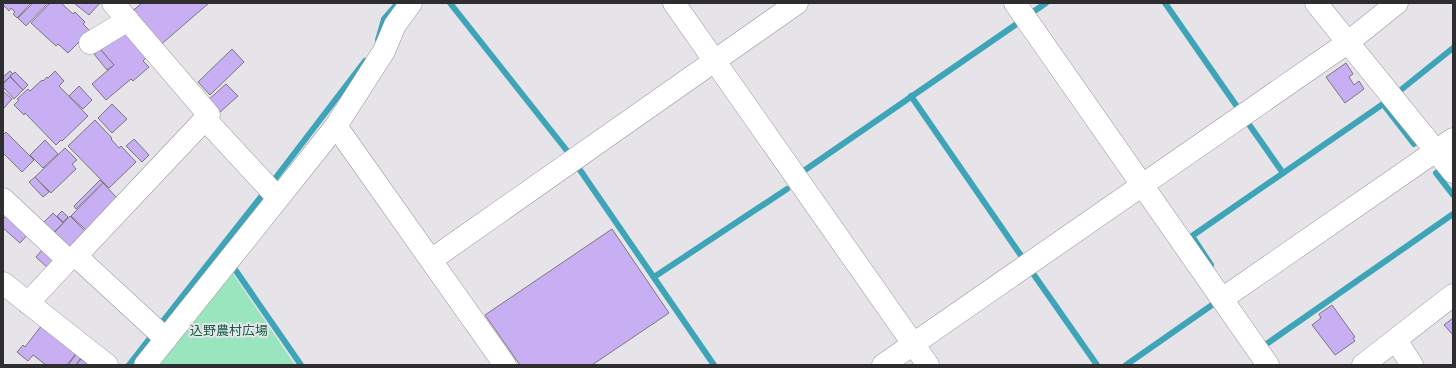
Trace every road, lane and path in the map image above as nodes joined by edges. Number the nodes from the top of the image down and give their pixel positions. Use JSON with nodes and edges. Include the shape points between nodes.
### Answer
{"nodes":[{"id":1,"x":113,"y":3,"type":"edge"},
{"id":2,"x":412,"y":3,"type":"edge"},
{"id":3,"x":674,"y":3,"type":"edge"},
{"id":4,"x":797,"y":3,"type":"edge"},
{"id":5,"x":1015,"y":3,"type":"edge"},
{"id":6,"x":1316,"y":3,"type":"edge"},
{"id":7,"x":1397,"y":3,"type":"edge"},
{"id":8,"x":128,"y":20,"type":"junction"},
{"id":9,"x":90,"y":43,"type":"dead end"},
{"id":10,"x":1347,"y":43,"type":"junction"},
{"id":11,"x":715,"y":61,"type":"junction"},
{"id":12,"x":206,"y":119,"type":"junction"},
{"id":13,"x":336,"y":126,"type":"junction"},
{"id":14,"x":1444,"y":145,"type":"edge"},
{"id":15,"x":1453,"y":172,"type":"edge"},
{"id":16,"x":1143,"y":185,"type":"junction"},
{"id":17,"x":3,"y":198,"type":"edge"},
{"id":18,"x":278,"y":198,"type":"junction"},
{"id":19,"x":72,"y":258,"type":"junction"},
{"id":20,"x":431,"y":260,"type":"junction"},
{"id":21,"x":3,"y":283,"type":"edge"},
{"id":22,"x":1453,"y":296,"type":"edge"},
{"id":23,"x":1222,"y":299,"type":"junction"},
{"id":24,"x":28,"y":303,"type":"junction"},
{"id":25,"x":166,"y":339,"type":"junction"},
{"id":26,"x":1396,"y":340,"type":"junction"},
{"id":27,"x":914,"y":344,"type":"junction"},
{"id":28,"x":107,"y":365,"type":"edge"},
{"id":29,"x":145,"y":365,"type":"edge"},
{"id":30,"x":505,"y":365,"type":"edge"},
{"id":31,"x":883,"y":365,"type":"edge"},
{"id":32,"x":928,"y":365,"type":"edge"},
{"id":33,"x":1268,"y":365,"type":"edge"},
{"id":34,"x":1363,"y":365,"type":"edge"},
{"id":35,"x":1412,"y":365,"type":"edge"}],
"edges":[{"from":1,"to":8,"type":"street"},
{"from":2,"to":13,"type":"street","via":[[395,25],[384,51]]},
{"from":3,"to":11,"type":"street"},
{"from":4,"to":11,"type":"street"},
{"from":5,"to":16,"type":"street"},
{"from":6,"to":10,"type":"street"},
{"from":7,"to":10,"type":"street"},
{"from":8,"to":9,"type":"street"},
{"from":8,"to":12,"type":"street","via":[[209,115]]},
{"from":10,"to":14,"type":"street"},
{"from":10,"to":16,"type":"street"},
{"from":11,"to":20,"type":"street"},
{"from":11,"to":27,"type":"street"},
{"from":12,"to":18,"type":"street"},
{"from":12,"to":19,"type":"street"},
{"from":13,"to":18,"type":"street"},
{"from":13,"to":20,"type":"street"},
{"from":14,"to":15,"type":"street"},
{"from":14,"to":23,"type":"street"},
{"from":16,"to":23,"type":"street"},
{"from":16,"to":27,"type":"street"},
{"from":17,"to":19,"type":"street"},
{"from":18,"to":25,"type":"street"},
{"from":19,"to":24,"type":"street"},
{"from":19,"to":25,"type":"street"},
{"from":20,"to":30,"type":"street"},
{"from":21,"to":24,"type":"street"},
{"from":22,"to":26,"type":"street"},
{"from":23,"to":33,"type":"street"},
{"from":24,"to":28,"type":"street"},
{"from":25,"to":29,"type":"street"},
{"from":26,"to":34,"type":"street"},
{"from":26,"to":35,"type":"street"},
{"from":27,"to":31,"type":"street"},
{"from":27,"to":32,"type":"street"}]}
